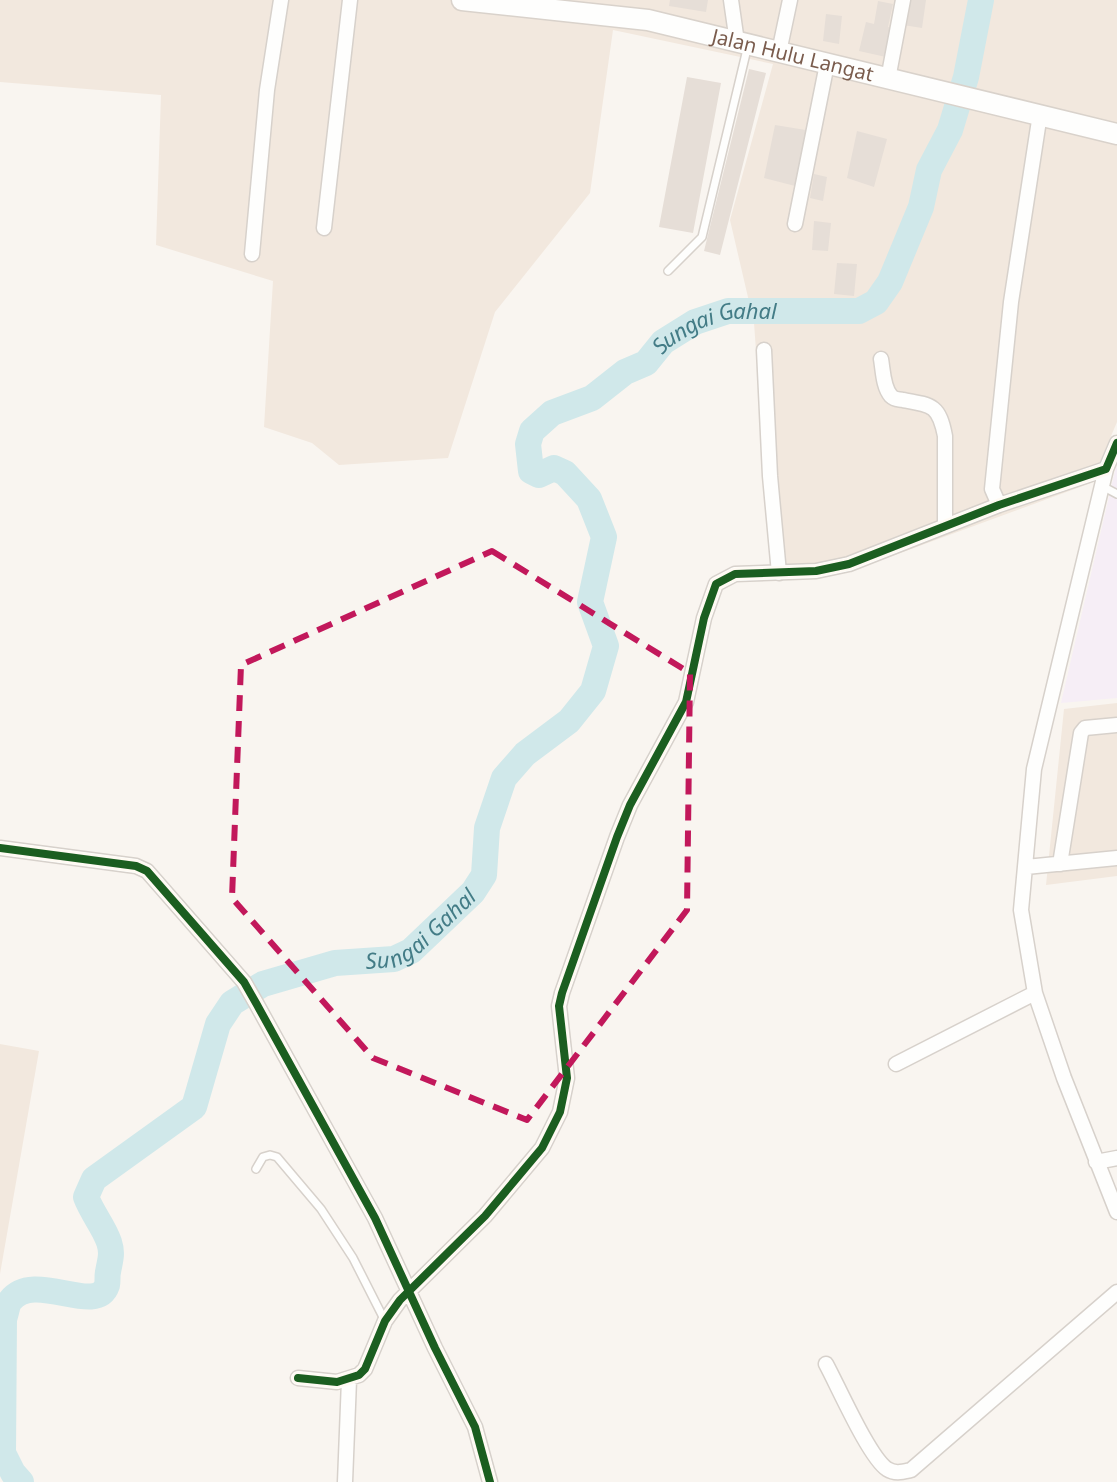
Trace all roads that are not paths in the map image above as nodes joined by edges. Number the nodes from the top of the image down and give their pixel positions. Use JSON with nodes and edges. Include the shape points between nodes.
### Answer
{"nodes":[{"id":1,"x":281,"y":0,"type":"edge"},
{"id":2,"x":350,"y":0,"type":"edge"},
{"id":3,"x":464,"y":0,"type":"edge"},
{"id":4,"x":731,"y":0,"type":"edge"},
{"id":5,"x":790,"y":0,"type":"edge"},
{"id":6,"x":903,"y":0,"type":"edge"},
{"id":7,"x":534,"y":4,"type":"edge"},
{"id":8,"x":742,"y":44,"type":"junction"},
{"id":9,"x":779,"y":52,"type":"junction"},
{"id":10,"x":827,"y":64,"type":"junction"},
{"id":11,"x":888,"y":79,"type":"junction"},
{"id":12,"x":1040,"y":114,"type":"junction"},
{"id":13,"x":1117,"y":134,"type":"edge"},
{"id":14,"x":795,"y":224,"type":"dead end"},
{"id":15,"x":324,"y":228,"type":"dead end"},
{"id":16,"x":252,"y":254,"type":"dead end"},
{"id":17,"x":668,"y":271,"type":"dead end"},
{"id":18,"x":764,"y":350,"type":"dead end"},
{"id":19,"x":881,"y":359,"type":"dead end"},
{"id":20,"x":1117,"y":443,"type":"edge"},
{"id":21,"x":1106,"y":469,"type":"junction"},
{"id":22,"x":1102,"y":486,"type":"junction"},
{"id":23,"x":1117,"y":494,"type":"edge"},
{"id":24,"x":999,"y":505,"type":"junction"},
{"id":25,"x":945,"y":526,"type":"junction"},
{"id":26,"x":779,"y":573,"type":"junction"},
{"id":27,"x":1117,"y":725,"type":"edge"},
{"id":28,"x":0,"y":848,"type":"edge"},
{"id":29,"x":1117,"y":858,"type":"edge"},
{"id":30,"x":1060,"y":864,"type":"junction"},
{"id":31,"x":1026,"y":867,"type":"junction"},
{"id":32,"x":1035,"y":993,"type":"junction"},
{"id":33,"x":896,"y":1064,"type":"dead end"},
{"id":34,"x":1117,"y":1158,"type":"edge"},
{"id":35,"x":1096,"y":1162,"type":"junction"},
{"id":36,"x":256,"y":1169,"type":"dead end"},
{"id":37,"x":1117,"y":1212,"type":"edge"},
{"id":38,"x":409,"y":1292,"type":"junction"},
{"id":39,"x":1117,"y":1292,"type":"edge"},
{"id":40,"x":385,"y":1321,"type":"junction"},
{"id":41,"x":826,"y":1364,"type":"dead end"},
{"id":42,"x":298,"y":1378,"type":"dead end"},
{"id":43,"x":349,"y":1380,"type":"junction"},
{"id":44,"x":345,"y":1482,"type":"edge"},
{"id":45,"x":490,"y":1482,"type":"edge"}],
"edges":[{"from":1,"to":16,"type":"street"},
{"from":2,"to":15,"type":"street"},
{"from":3,"to":7,"type":"street","name":"Jalan Hulu Langat"},
{"from":4,"to":8,"type":"street"},
{"from":5,"to":9,"type":"street"},
{"from":6,"to":11,"type":"street"},
{"from":7,"to":8,"type":"street","name":"Jalan Hulu Langat","via":[[648,20]]},
{"from":8,"to":9,"type":"street","name":"Jalan Hulu Langat"},
{"from":8,"to":17,"type":"lane","via":[[702,237]]},
{"from":9,"to":10,"type":"street","name":"Jalan Hulu Langat"},
{"from":10,"to":11,"type":"street","name":"Jalan Hulu Langat"},
{"from":10,"to":14,"type":"street"},
{"from":11,"to":12,"type":"street","name":"Jalan Hulu Langat"},
{"from":12,"to":13,"type":"street","name":"Jalan Hulu Langat"},
{"from":12,"to":24,"type":"street","via":[[1011,302],[992,489]]},
{"from":18,"to":26,"type":"street"},
{"from":19,"to":25,"type":"street","via":[[891,395],[928,404],[942,422]]},
{"from":20,"to":21,"type":"street"},
{"from":21,"to":22,"type":"street"},
{"from":21,"to":24,"type":"street"},
{"from":22,"to":23,"type":"lane"},
{"from":22,"to":31,"type":"street","via":[[1034,769]]},
{"from":24,"to":25,"type":"street"},
{"from":25,"to":26,"type":"street","via":[[849,564]]},
{"from":26,"to":38,"type":"street","via":[[735,574],[711,593],[686,702],[621,827],[562,993],[567,1078],[560,1112],[542,1148],[485,1216]]},
{"from":27,"to":30,"type":"street","via":[[1085,728],[1081,733]]},
{"from":28,"to":38,"type":"street","via":[[147,871],[244,982],[375,1218]]},
{"from":29,"to":30,"type":"street"},
{"from":30,"to":31,"type":"street"},
{"from":31,"to":32,"type":"street","via":[[1021,910]]},
{"from":32,"to":33,"type":"street"},
{"from":32,"to":35,"type":"street"},
{"from":34,"to":35,"type":"street"},
{"from":35,"to":37,"type":"street"},
{"from":36,"to":40,"type":"lane","via":[[263,1157],[277,1157],[311,1197],[353,1258]]},
{"from":38,"to":40,"type":"street"},
{"from":38,"to":45,"type":"street","via":[[475,1427]]},
{"from":39,"to":41,"type":"street","via":[[911,1470],[885,1468]]},
{"from":40,"to":43,"type":"street","via":[[365,1369]]},
{"from":42,"to":43,"type":"street"},
{"from":43,"to":44,"type":"street"}]}
